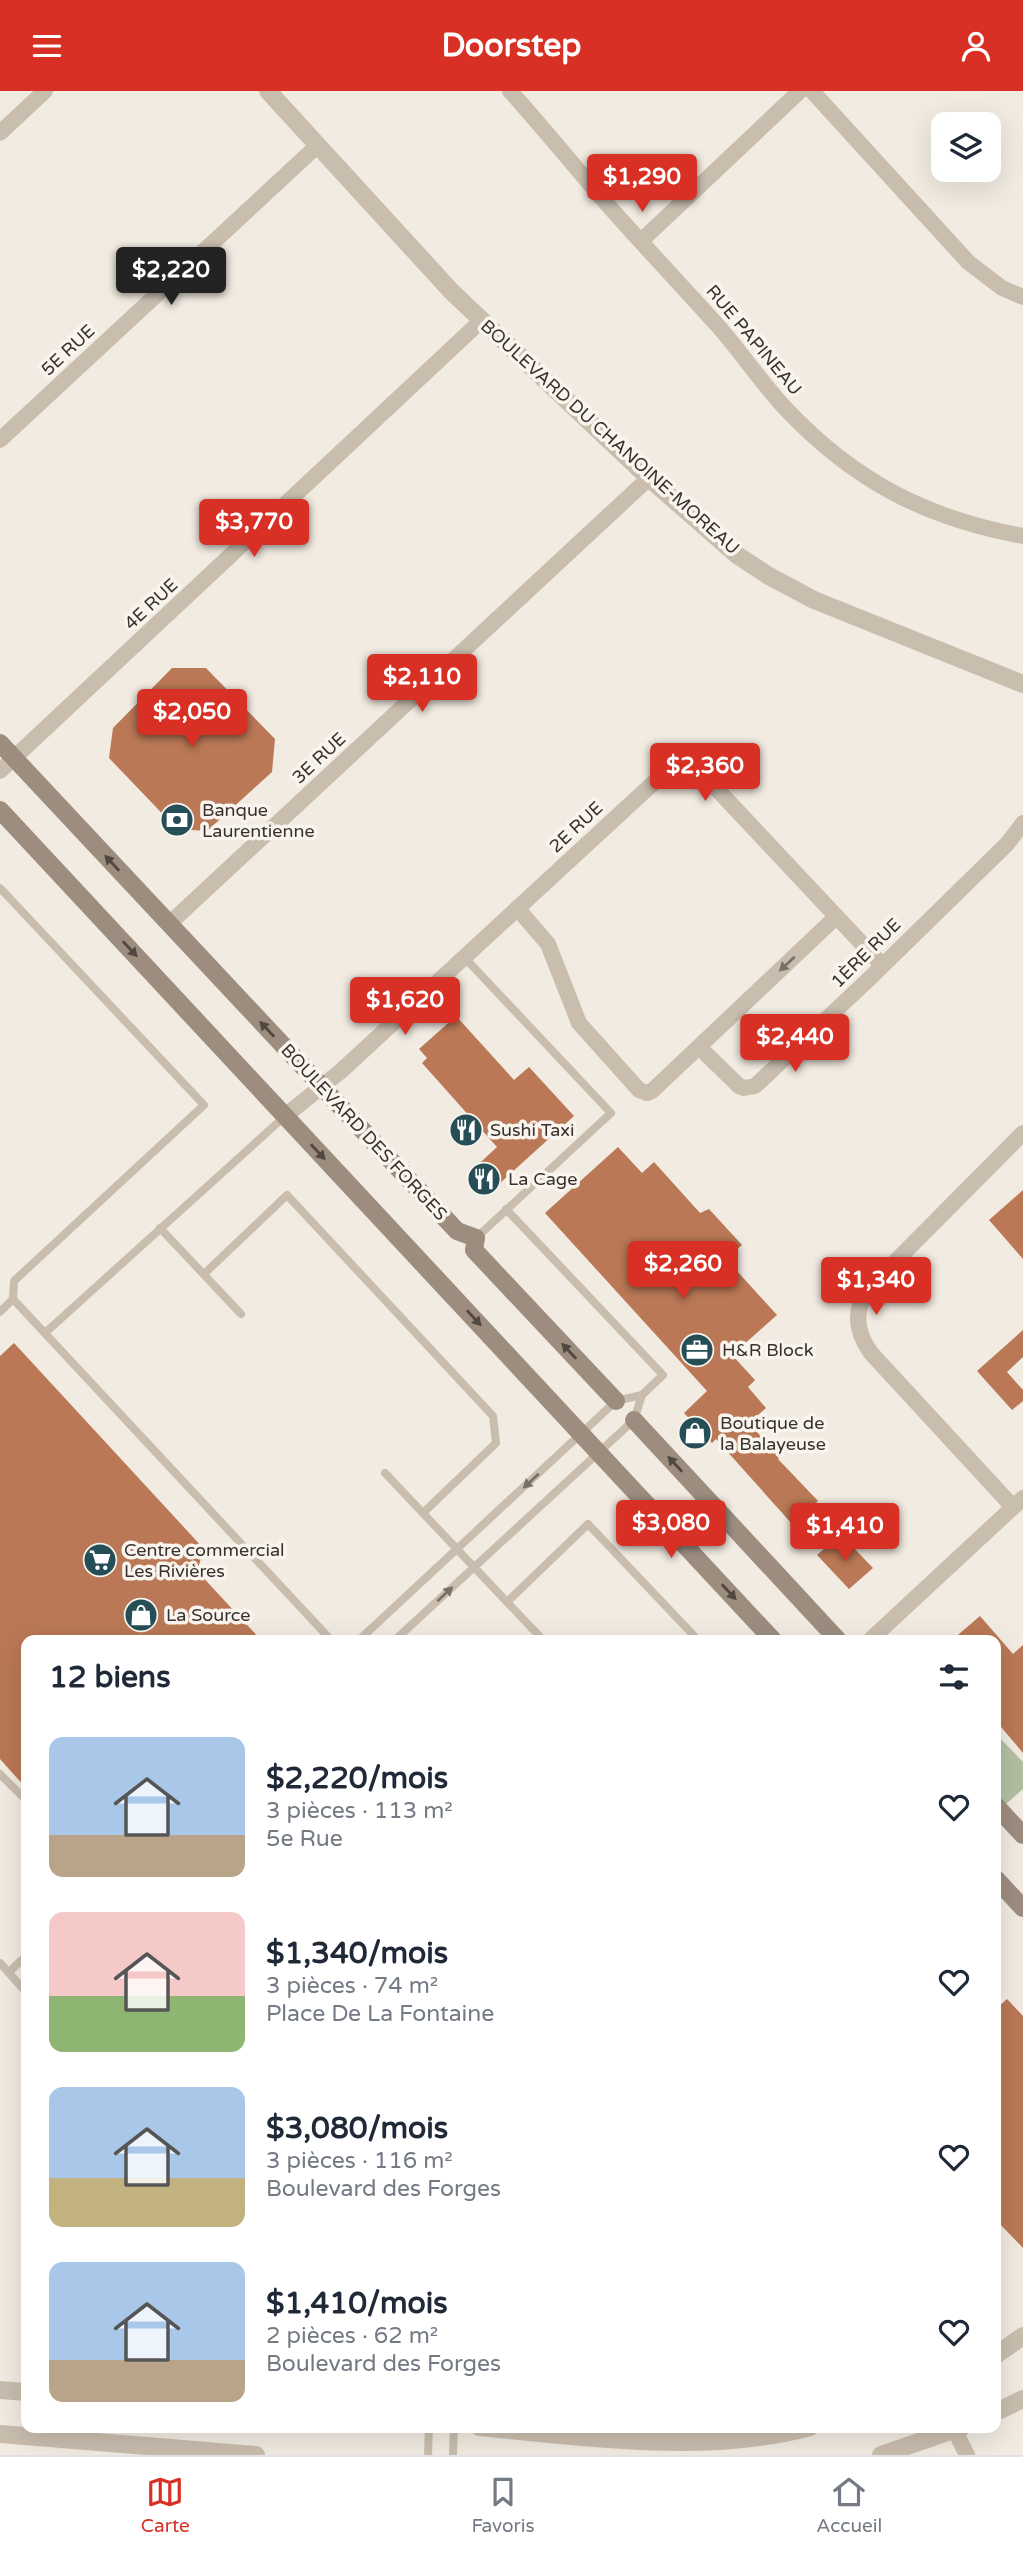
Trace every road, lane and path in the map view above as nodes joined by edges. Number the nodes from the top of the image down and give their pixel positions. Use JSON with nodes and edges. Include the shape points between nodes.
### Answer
{"nodes":[{"id":1,"x":45,"y":91,"type":"edge"},
{"id":2,"x":268,"y":91,"type":"edge"},
{"id":3,"x":510,"y":91,"type":"edge"},
{"id":4,"x":800,"y":91,"type":"edge"},
{"id":5,"x":812,"y":91,"type":"edge"},
{"id":6,"x":0,"y":133,"type":"edge"},
{"id":7,"x":317,"y":146,"type":"junction"},
{"id":8,"x":641,"y":241,"type":"junction"},
{"id":9,"x":1023,"y":297,"type":"edge"},
{"id":10,"x":482,"y":320,"type":"junction"},
{"id":11,"x":0,"y":440,"type":"edge"},
{"id":12,"x":649,"y":478,"type":"junction"},
{"id":13,"x":1023,"y":536,"type":"edge"},
{"id":14,"x":1023,"y":684,"type":"edge"},
{"id":15,"x":0,"y":743,"type":"edge"},
{"id":16,"x":14,"y":758,"type":"junction"},
{"id":17,"x":0,"y":771,"type":"edge"},
{"id":18,"x":0,"y":810,"type":"edge"},
{"id":19,"x":1023,"y":823,"type":"edge"},
{"id":20,"x":0,"y":888,"type":"edge"},
{"id":21,"x":517,"y":908,"type":"junction"},
{"id":22,"x":836,"y":917,"type":"junction"},
{"id":23,"x":169,"y":924,"type":"junction"},
{"id":24,"x":464,"y":957,"type":"junction"},
{"id":25,"x":882,"y":965,"type":"junction"},
{"id":26,"x":699,"y":1047,"type":"junction"},
{"id":27,"x":321,"y":1087,"type":"junction"},
{"id":28,"x":285,"y":1116,"type":"junction"},
{"id":29,"x":1023,"y":1133,"type":"edge"},
{"id":30,"x":506,"y":1209,"type":"junction"},
{"id":31,"x":160,"y":1228,"type":"junction"},
{"id":32,"x":476,"y":1238,"type":"junction"},
{"id":33,"x":204,"y":1274,"type":"junction"},
{"id":34,"x":13,"y":1299,"type":"junction"},
{"id":35,"x":0,"y":1311,"type":"edge"},
{"id":36,"x":241,"y":1314,"type":"dead end"},
{"id":37,"x":45,"y":1333,"type":"junction"},
{"id":38,"x":642,"y":1395,"type":"junction"},
{"id":39,"x":616,"y":1401,"type":"junction"},
{"id":40,"x":634,"y":1420,"type":"junction"},
{"id":41,"x":581,"y":1434,"type":"junction"},
{"id":42,"x":598,"y":1453,"type":"junction"},
{"id":43,"x":385,"y":1473,"type":"dead end"},
{"id":44,"x":1018,"y":1503,"type":"edge"},
{"id":45,"x":423,"y":1513,"type":"junction"},
{"id":46,"x":457,"y":1549,"type":"junction"},
{"id":47,"x":474,"y":1567,"type":"junction"},
{"id":48,"x":507,"y":1601,"type":"junction"},
{"id":49,"x":326,"y":1635,"type":"edge"},
{"id":50,"x":364,"y":1635,"type":"edge"},
{"id":51,"x":400,"y":1635,"type":"edge"},
{"id":52,"x":538,"y":1635,"type":"edge"},
{"id":53,"x":693,"y":1635,"type":"edge"},
{"id":54,"x":768,"y":1635,"type":"edge"},
{"id":55,"x":833,"y":1635,"type":"edge"},
{"id":56,"x":875,"y":1635,"type":"edge"},
{"id":57,"x":0,"y":1774,"type":"edge"},
{"id":58,"x":21,"y":1795,"type":"edge"},
{"id":59,"x":1001,"y":1811,"type":"edge"},
{"id":60,"x":1023,"y":1835,"type":"edge"},
{"id":61,"x":1001,"y":1884,"type":"edge"},
{"id":62,"x":1023,"y":1908,"type":"edge"},
{"id":63,"x":21,"y":1961,"type":"edge"},
{"id":64,"x":0,"y":1963,"type":"edge"},
{"id":65,"x":9,"y":1972,"type":"junction"},
{"id":66,"x":21,"y":1986,"type":"edge"},
{"id":67,"x":1023,"y":2336,"type":"edge"},
{"id":68,"x":1001,"y":2351,"type":"edge"},
{"id":69,"x":0,"y":2390,"type":"edge"},
{"id":70,"x":21,"y":2392,"type":"edge"},
{"id":71,"x":1023,"y":2399,"type":"edge"},
{"id":72,"x":1001,"y":2409,"type":"edge"},
{"id":73,"x":429,"y":2433,"type":"edge"},
{"id":74,"x":454,"y":2433,"type":"edge"},
{"id":75,"x":546,"y":2433,"type":"edge"},
{"id":76,"x":791,"y":2433,"type":"edge"},
{"id":77,"x":943,"y":2433,"type":"edge"},
{"id":78,"x":959,"y":2433,"type":"edge"},
{"id":79,"x":0,"y":2434,"type":"edge"},
{"id":80,"x":256,"y":2455,"type":"edge"},
{"id":81,"x":428,"y":2455,"type":"edge"},
{"id":82,"x":453,"y":2455,"type":"edge"},
{"id":83,"x":881,"y":2455,"type":"edge"},
{"id":84,"x":967,"y":2455,"type":"edge"}],
"edges":[{"from":1,"to":6,"type":"street"},
{"from":2,"to":7,"type":"street","name":"BOULEVARD DU CHANOINE-MOREAU"},
{"from":3,"to":8,"type":"street","name":"RUE PAPINEAU"},
{"from":4,"to":8,"type":"street"},
{"from":5,"to":9,"type":"street","via":[[968,262],[996,284]]},
{"from":7,"to":10,"type":"street","name":"BOULEVARD DU CHANOINE-MOREAU"},
{"from":7,"to":11,"type":"street","name":"5E RUE"},
{"from":8,"to":13,"type":"street","name":"RUE PAPINEAU","via":[[783,406],[864,477],[913,504],[960,522]]},
{"from":10,"to":12,"type":"street","name":"BOULEVARD DU CHANOINE-MOREAU"},
{"from":10,"to":16,"type":"street","name":"4E RUE"},
{"from":12,"to":14,"type":"street","name":"BOULEVARD DU CHANOINE-MOREAU","via":[[737,555],[783,585]]},
{"from":12,"to":23,"type":"street","name":"3E RUE"},
{"from":15,"to":16,"type":"main road","name":"BOULEVARD DES FORGES"},
{"from":16,"to":17,"type":"street","name":"4E RUE"},
{"from":23,"to":16,"type":"main road","name":"BOULEVARD DES FORGES","one_way":true},
{"from":18,"to":28,"type":"main road","one_way":true},
{"from":19,"to":25,"type":"street","name":"1ÈRE RUE"},
{"from":20,"to":34,"type":"lane","via":[[204,1105],[14,1281]]},
{"from":21,"to":22,"type":"street","name":"2E RUE","via":[[671,765],[685,762],[698,769]]},
{"from":21,"to":24,"type":"street","name":"2E RUE"},
{"from":21,"to":26,"type":"street","via":[[546,940],[579,1023],[641,1091],[652,1091]]},
{"from":22,"to":25,"type":"street","name":"2E RUE"},
{"from":22,"to":26,"type":"street","one_way":true},
{"from":27,"to":23,"type":"main road","name":"BOULEVARD DES FORGES","one_way":true},
{"from":24,"to":27,"type":"street","name":"2E RUE"},
{"from":24,"to":30,"type":"lane","via":[[611,1114]]},
{"from":25,"to":26,"type":"street","name":"1ÈRE RUE","via":[[755,1086],[744,1088],[734,1083]]},
{"from":27,"to":28,"type":"street","name":"2E RUE"},
{"from":27,"to":32,"type":"main road","name":"BOULEVARD DES FORGES","via":[[457,1231]]},
{"from":28,"to":31,"type":"lane"},
{"from":28,"to":41,"type":"main road","one_way":true},
{"from":29,"to":44,"type":"street","via":[[870,1287],[857,1315],[860,1336],[871,1353]]},
{"from":30,"to":32,"type":"lane"},
{"from":30,"to":38,"type":"lane","via":[[663,1375]]},
{"from":31,"to":33,"type":"lane"},
{"from":31,"to":37,"type":"lane"},
{"from":39,"to":32,"type":"main road","one_way":true,"via":[[474,1250]]},
{"from":33,"to":36,"type":"lane"},
{"from":33,"to":45,"type":"lane","via":[[287,1195],[493,1416],[496,1443]]},
{"from":34,"to":35,"type":"lane"},
{"from":34,"to":37,"type":"lane"},
{"from":37,"to":49,"type":"lane"},
{"from":38,"to":39,"type":"lane"},
{"from":38,"to":40,"type":"lane"},
{"from":39,"to":40,"type":"street"},
{"from":39,"to":41,"type":"lane"},
{"from":40,"to":42,"type":"lane"},
{"from":55,"to":40,"type":"main road","one_way":true},
{"from":41,"to":42,"type":"main road"},
{"from":41,"to":46,"type":"lane","one_way":true},
{"from":42,"to":47,"type":"lane"},
{"from":42,"to":54,"type":"main road","one_way":true},
{"from":43,"to":45,"type":"lane"},
{"from":44,"to":56,"type":"street"},
{"from":45,"to":46,"type":"lane"},
{"from":46,"to":47,"type":"lane"},
{"from":46,"to":50,"type":"lane"},
{"from":47,"to":48,"type":"lane"},
{"from":51,"to":47,"type":"lane","one_way":true},
{"from":48,"to":52,"type":"lane"},
{"from":48,"to":53,"type":"lane","via":[[588,1524]]},
{"from":57,"to":58,"type":"lane"},
{"from":59,"to":60,"type":"main road"},
{"from":61,"to":62,"type":"main road"},
{"from":63,"to":65,"type":"lane"},
{"from":64,"to":65,"type":"lane"},
{"from":65,"to":66,"type":"lane"},
{"from":67,"to":68,"type":"street"},
{"from":69,"to":70,"type":"street"},
{"from":71,"to":72,"type":"street"},
{"from":73,"to":81,"type":"lane"},
{"from":74,"to":82,"type":"lane"},
{"from":75,"to":76,"type":"street","via":[[723,2444]]},
{"from":77,"to":83,"type":"street"},
{"from":78,"to":84,"type":"street"},
{"from":79,"to":80,"type":"street"}]}
